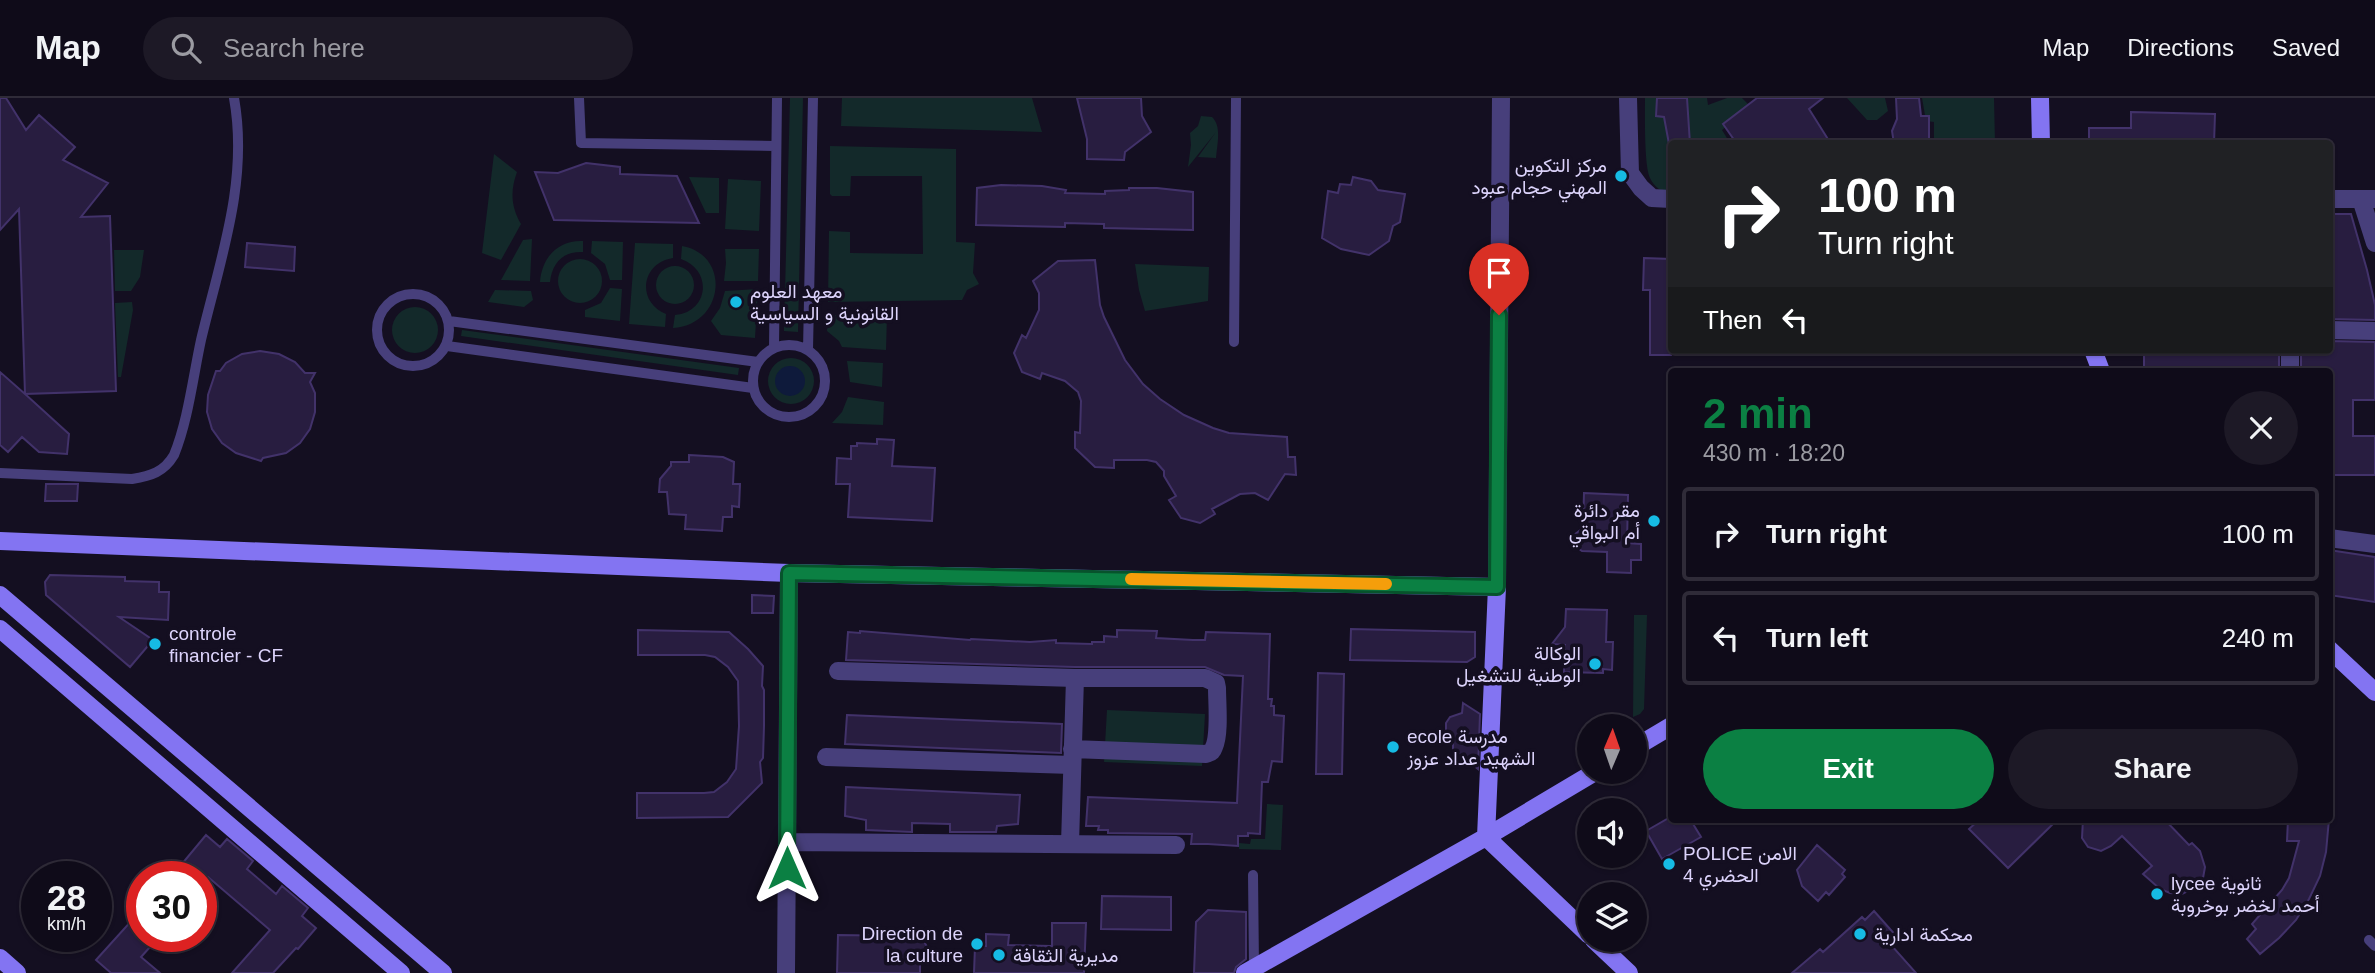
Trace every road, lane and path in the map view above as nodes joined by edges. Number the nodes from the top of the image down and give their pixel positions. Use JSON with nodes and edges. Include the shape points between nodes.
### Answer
{"nodes":[{"id":1,"x":234,"y":98,"type":"edge"},
{"id":2,"x":579,"y":98,"type":"edge"},
{"id":3,"x":777,"y":98,"type":"edge"},
{"id":4,"x":813,"y":98,"type":"edge"},
{"id":5,"x":1236,"y":98,"type":"edge"},
{"id":6,"x":1501,"y":98,"type":"edge"},
{"id":7,"x":1628,"y":98,"type":"edge"},
{"id":8,"x":2040,"y":98,"type":"edge"},
{"id":9,"x":2041,"y":140,"type":"edge"},
{"id":10,"x":775,"y":146,"type":"junction"},
{"id":11,"x":1668,"y":199,"type":"edge"},
{"id":12,"x":2333,"y":199,"type":"edge"},
{"id":13,"x":2368,"y":199,"type":"edge"},
{"id":14,"x":2375,"y":243,"type":"edge"},
{"id":15,"x":449,"y":321,"type":"junction"},
{"id":16,"x":2333,"y":330,"type":"edge"},
{"id":17,"x":2375,"y":331,"type":"edge"},
{"id":18,"x":1234,"y":342,"type":"dead end"},
{"id":19,"x":447,"y":346,"type":"junction"},
{"id":20,"x":774,"y":348,"type":"junction"},
{"id":21,"x":808,"y":350,"type":"junction"},
{"id":22,"x":758,"y":362,"type":"junction"},
{"id":23,"x":753,"y":388,"type":"junction"},
{"id":24,"x":0,"y":473,"type":"edge"},
{"id":25,"x":2333,"y":539,"type":"edge"},
{"id":26,"x":0,"y":541,"type":"edge"},
{"id":27,"x":2375,"y":544,"type":"edge"},
{"id":28,"x":789,"y":573,"type":"junction"},
{"id":29,"x":1497,"y":587,"type":"junction"},
{"id":30,"x":0,"y":595,"type":"edge"},
{"id":31,"x":0,"y":629,"type":"edge"},
{"id":32,"x":2333,"y":653,"type":"edge"},
{"id":33,"x":838,"y":671,"type":"dead end"},
{"id":34,"x":1074,"y":678,"type":"junction"},
{"id":35,"x":2375,"y":692,"type":"edge"},
{"id":36,"x":1668,"y":728,"type":"edge"},
{"id":37,"x":1647,"y":740,"type":"edge"},
{"id":38,"x":826,"y":757,"type":"dead end"},
{"id":39,"x":1072,"y":757,"type":"junction"},
{"id":40,"x":1577,"y":783,"type":"edge"},
{"id":41,"x":1486,"y":837,"type":"junction"},
{"id":42,"x":787,"y":842,"type":"junction"},
{"id":43,"x":1070,"y":844,"type":"junction"},
{"id":44,"x":1176,"y":845,"type":"dead end"},
{"id":45,"x":1253,"y":875,"type":"dead end"},
{"id":46,"x":1577,"y":924,"type":"edge"},
{"id":47,"x":1607,"y":952,"type":"edge"},
{"id":48,"x":0,"y":958,"type":"edge"},
{"id":49,"x":1250,"y":970,"type":"edge"},
{"id":50,"x":18,"y":973,"type":"edge"},
{"id":51,"x":401,"y":973,"type":"edge"},
{"id":52,"x":443,"y":973,"type":"edge"},
{"id":53,"x":786,"y":973,"type":"edge"},
{"id":54,"x":1629,"y":973,"type":"edge"}],
"edges":[{"from":1,"to":24,"type":"lane","via":[[239,173],[174,455],[161,471],[132,479]]},
{"from":2,"to":10,"type":"lane","via":[[581,143]]},
{"from":3,"to":10,"type":"lane"},
{"from":4,"to":21,"type":"lane"},
{"from":5,"to":18,"type":"lane"},
{"from":6,"to":29,"type":"street"},
{"from":7,"to":11,"type":"street","via":[[1630,173],[1652,198]]},
{"from":8,"to":9,"type":"street"},
{"from":10,"to":20,"type":"lane"},
{"from":12,"to":13,"type":"street"},
{"from":13,"to":14,"type":"street"},
{"from":15,"to":19,"type":"lane"},
{"from":15,"to":19,"type":"lane","via":[[434,299],[407,293],[384,307],[376,332],[380,346],[400,364],[427,364]]},
{"from":15,"to":22,"type":"lane"},
{"from":16,"to":17,"type":"street"},
{"from":19,"to":23,"type":"lane"},
{"from":20,"to":21,"type":"lane","via":[[785,345]]},
{"from":20,"to":22,"type":"lane"},
{"from":21,"to":23,"type":"lane","via":[[818,359],[826,384],[815,408],[791,418],[778,416],[766,410]]},
{"from":22,"to":23,"type":"lane"},
{"from":25,"to":27,"type":"street"},
{"from":26,"to":28,"type":"street"},
{"from":28,"to":29,"type":"street"},
{"from":28,"to":42,"type":"street"},
{"from":29,"to":41,"type":"street"},
{"from":30,"to":52,"type":"street"},
{"from":31,"to":51,"type":"street"},
{"from":32,"to":35,"type":"street"},
{"from":33,"to":34,"type":"street"},
{"from":34,"to":39,"type":"street"},
{"from":34,"to":39,"type":"street","via":[[1210,679],[1217,688],[1216,746],[1206,754]]},
{"from":36,"to":37,"type":"street"},
{"from":38,"to":39,"type":"street"},
{"from":39,"to":43,"type":"street"},
{"from":40,"to":41,"type":"street"},
{"from":41,"to":46,"type":"street"},
{"from":41,"to":49,"type":"street"},
{"from":42,"to":43,"type":"street"},
{"from":42,"to":53,"type":"street"},
{"from":43,"to":44,"type":"street"},
{"from":45,"to":49,"type":"lane"},
{"from":47,"to":54,"type":"street"},
{"from":48,"to":50,"type":"street"}]}
